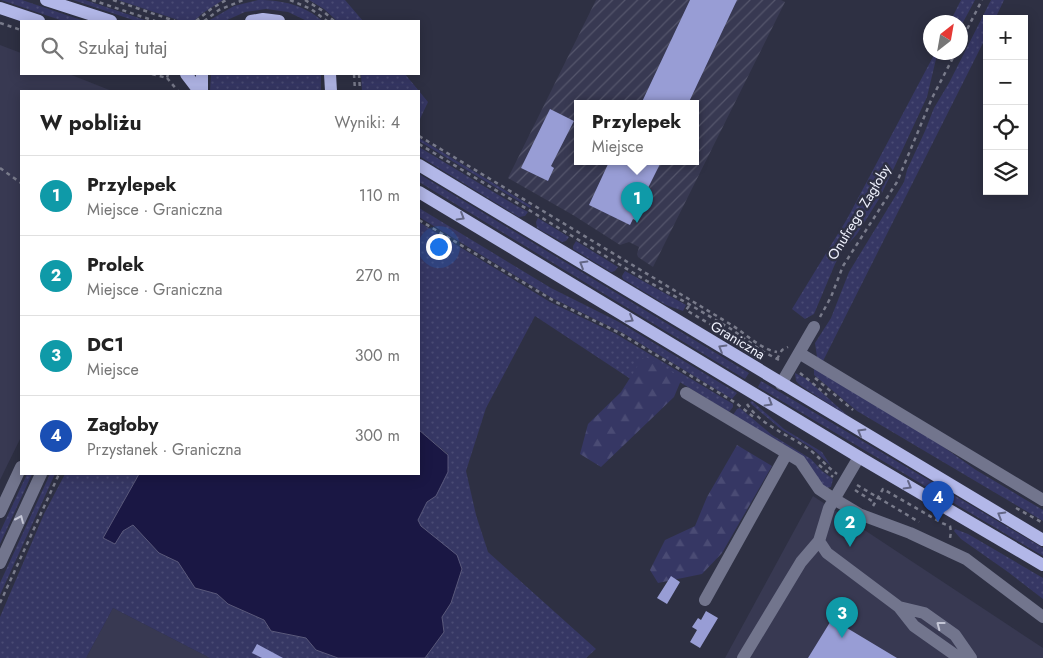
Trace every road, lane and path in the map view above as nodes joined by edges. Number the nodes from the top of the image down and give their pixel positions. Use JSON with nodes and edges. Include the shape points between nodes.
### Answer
{"nodes":[{"id":1,"x":46,"y":0,"type":"edge"},
{"id":2,"x":92,"y":0,"type":"edge"},
{"id":3,"x":113,"y":0,"type":"edge"},
{"id":4,"x":226,"y":0,"type":"edge"},
{"id":5,"x":243,"y":0,"type":"edge"},
{"id":6,"x":290,"y":0,"type":"edge"},
{"id":7,"x":305,"y":0,"type":"edge"},
{"id":8,"x":982,"y":0,"type":"edge"},
{"id":9,"x":0,"y":8,"type":"edge"},
{"id":10,"x":36,"y":20,"type":"edge"},
{"id":11,"x":108,"y":20,"type":"edge"},
{"id":12,"x":152,"y":20,"type":"edge"},
{"id":13,"x":172,"y":20,"type":"edge"},
{"id":14,"x":197,"y":20,"type":"edge"},
{"id":15,"x":205,"y":20,"type":"edge"},
{"id":16,"x":326,"y":20,"type":"edge"},
{"id":17,"x":333,"y":20,"type":"edge"},
{"id":18,"x":0,"y":23,"type":"edge"},
{"id":19,"x":968,"y":27,"type":"edge"},
{"id":20,"x":20,"y":30,"type":"edge"},
{"id":21,"x":952,"y":60,"type":"edge"},
{"id":22,"x":156,"y":75,"type":"edge"},
{"id":23,"x":168,"y":75,"type":"edge"},
{"id":24,"x":187,"y":75,"type":"edge"},
{"id":25,"x":202,"y":75,"type":"edge"},
{"id":26,"x":330,"y":75,"type":"edge"},
{"id":27,"x":354,"y":75,"type":"edge"},
{"id":28,"x":359,"y":75,"type":"edge"},
{"id":29,"x":167,"y":78,"type":"junction"},
{"id":30,"x":177,"y":90,"type":"edge"},
{"id":31,"x":199,"y":90,"type":"edge"},
{"id":32,"x":200,"y":90,"type":"edge"},
{"id":33,"x":331,"y":90,"type":"edge"},
{"id":34,"x":355,"y":90,"type":"edge"},
{"id":35,"x":360,"y":90,"type":"edge"},
{"id":36,"x":420,"y":137,"type":"edge"},
{"id":37,"x":420,"y":145,"type":"edge"},
{"id":38,"x":420,"y":166,"type":"edge"},
{"id":39,"x":0,"y":168,"type":"edge"},
{"id":40,"x":20,"y":182,"type":"edge"},
{"id":41,"x":420,"y":193,"type":"edge"},
{"id":42,"x":420,"y":221,"type":"edge"},
{"id":43,"x":689,"y":306,"type":"dead end"},
{"id":44,"x":814,"y":327,"type":"joint"},
{"id":45,"x":727,"y":330,"type":"dead end"},
{"id":46,"x":777,"y":352,"type":"dead end"},
{"id":47,"x":799,"y":353,"type":"junction"},
{"id":48,"x":791,"y":367,"type":"junction"},
{"id":49,"x":811,"y":374,"type":"dead end"},
{"id":50,"x":781,"y":384,"type":"junction"},
{"id":51,"x":686,"y":393,"type":"dead end"},
{"id":52,"x":736,"y":403,"type":"dead end"},
{"id":53,"x":857,"y":414,"type":"dead end"},
{"id":54,"x":788,"y":453,"type":"junction"},
{"id":55,"x":859,"y":457,"type":"junction"},
{"id":56,"x":20,"y":469,"type":"edge"},
{"id":57,"x":41,"y":475,"type":"edge"},
{"id":58,"x":58,"y":475,"type":"edge"},
{"id":59,"x":855,"y":490,"type":"dead end"},
{"id":60,"x":878,"y":498,"type":"dead end"},
{"id":61,"x":834,"y":499,"type":"junction"},
{"id":62,"x":1043,"y":500,"type":"edge"},
{"id":63,"x":875,"y":503,"type":"dead end"},
{"id":64,"x":1016,"y":508,"type":"dead end"},
{"id":65,"x":0,"y":512,"type":"edge"},
{"id":66,"x":919,"y":522,"type":"dead end"},
{"id":67,"x":1043,"y":523,"type":"edge"},
{"id":68,"x":950,"y":526,"type":"dead end"},
{"id":69,"x":942,"y":535,"type":"dead end"},
{"id":70,"x":1043,"y":540,"type":"edge"},
{"id":71,"x":819,"y":542,"type":"junction"},
{"id":72,"x":0,"y":563,"type":"edge"},
{"id":73,"x":1043,"y":565,"type":"edge"},
{"id":74,"x":705,"y":600,"type":"dead end"},
{"id":75,"x":0,"y":603,"type":"edge"},
{"id":76,"x":1043,"y":617,"type":"edge"},
{"id":77,"x":743,"y":658,"type":"edge"},
{"id":78,"x":969,"y":658,"type":"edge"}],
"edges":[{"from":1,"to":11,"type":"main road"},
{"from":2,"to":12,"type":"path"},
{"from":3,"to":13,"type":"path"},
{"from":4,"to":14,"type":"path"},
{"from":5,"to":15,"type":"path"},
{"from":6,"to":16,"type":"path"},
{"from":7,"to":17,"type":"path"},
{"from":8,"to":19,"type":"path"},
{"from":9,"to":10,"type":"main road"},
{"from":18,"to":20,"type":"path"},
{"from":21,"to":44,"type":"path","name":"Onufrego Zagłoby","via":[[896,182],[843,266]]},
{"from":22,"to":29,"type":"path"},
{"from":23,"to":29,"type":"path"},
{"from":24,"to":31,"type":"main road"},
{"from":25,"to":32,"type":"main road"},
{"from":26,"to":33,"type":"main road"},
{"from":27,"to":34,"type":"path"},
{"from":28,"to":35,"type":"path"},
{"from":29,"to":30,"type":"path"},
{"from":36,"to":46,"type":"path","via":[[770,351]]},
{"from":37,"to":48,"type":"path"},
{"from":50,"to":38,"type":"main road","name":"Graniczna","one_way":true},
{"from":39,"to":40,"type":"path"},
{"from":41,"to":55,"type":"main road","one_way":true},
{"from":42,"to":52,"type":"path","via":[[556,302],[618,332]]},
{"from":43,"to":45,"type":"path","via":[[686,310],[725,333]]},
{"from":44,"to":47,"type":"street"},
{"from":47,"to":48,"type":"street"},
{"from":47,"to":62,"type":"street"},
{"from":48,"to":50,"type":"street"},
{"from":49,"to":53,"type":"path"},
{"from":70,"to":50,"type":"main road","name":"Graniczna","one_way":true},
{"from":51,"to":54,"type":"street"},
{"from":54,"to":61,"type":"street","via":[[800,460],[819,489]]},
{"from":54,"to":74,"type":"street"},
{"from":55,"to":61,"type":"street"},
{"from":55,"to":73,"type":"main road","one_way":true},
{"from":56,"to":65,"type":"street"},
{"from":72,"to":57,"type":"street","one_way":true},
{"from":58,"to":75,"type":"path"},
{"from":59,"to":63,"type":"path"},
{"from":60,"to":66,"type":"path"},
{"from":61,"to":71,"type":"street","via":[[828,508]]},
{"from":61,"to":76,"type":"street","via":[[859,514],[966,559]]},
{"from":64,"to":67,"type":"path"},
{"from":68,"to":69,"type":"path","via":[[950,538]]},
{"from":71,"to":77,"type":"street","via":[[801,562]]},
{"from":71,"to":78,"type":"street","via":[[827,553],[899,607],[924,612],[955,635]]}]}
